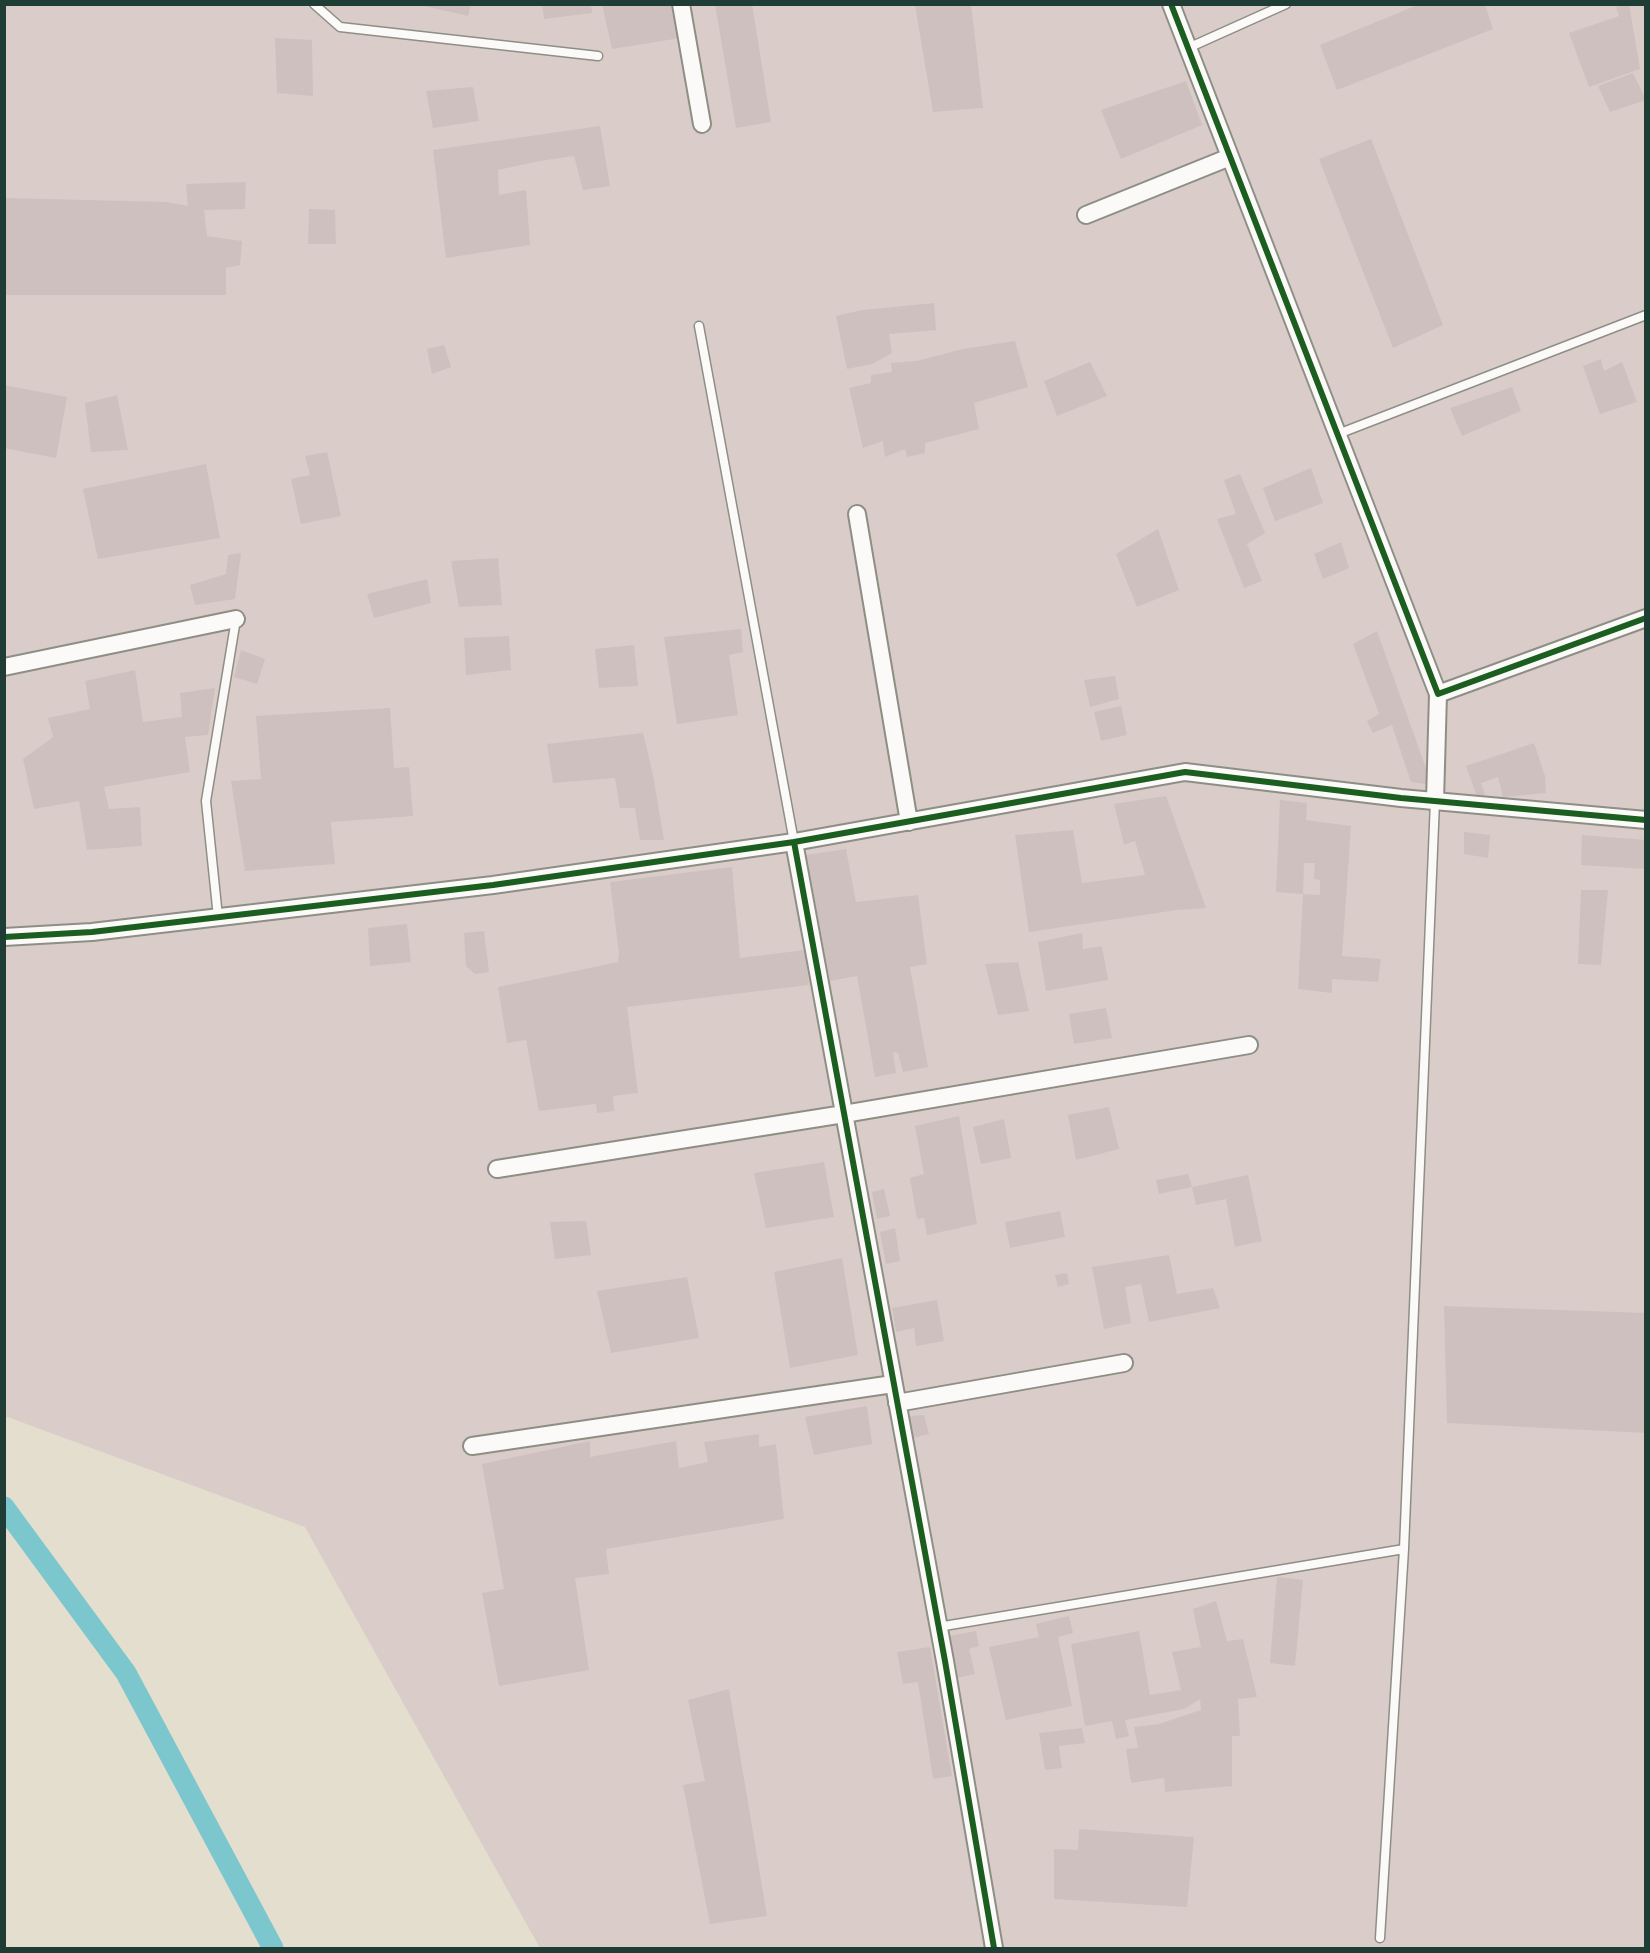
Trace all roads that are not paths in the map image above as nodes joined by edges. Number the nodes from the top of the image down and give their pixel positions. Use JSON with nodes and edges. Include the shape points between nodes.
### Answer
{"nodes":[{"id":1,"x":314,"y":4,"type":"edge"},
{"id":2,"x":681,"y":4,"type":"edge"},
{"id":3,"x":1171,"y":4,"type":"edge"},
{"id":4,"x":1286,"y":4,"type":"edge"},
{"id":5,"x":1188,"y":48,"type":"junction"},
{"id":6,"x":598,"y":56,"type":"dead end"},
{"id":7,"x":702,"y":124,"type":"dead end"},
{"id":8,"x":1230,"y":157,"type":"junction"},
{"id":9,"x":1086,"y":215,"type":"dead end"},
{"id":10,"x":1646,"y":315,"type":"edge"},
{"id":11,"x":699,"y":326,"type":"dead end"},
{"id":12,"x":1338,"y":434,"type":"junction"},
{"id":13,"x":857,"y":514,"type":"dead end"},
{"id":14,"x":1646,"y":618,"type":"edge"},
{"id":15,"x":236,"y":619,"type":"joint"},
{"id":16,"x":4,"y":667,"type":"edge"},
{"id":17,"x":1438,"y":694,"type":"junction"},
{"id":18,"x":1435,"y":801,"type":"junction"},
{"id":19,"x":1646,"y":820,"type":"edge"},
{"id":20,"x":909,"y":822,"type":"junction"},
{"id":21,"x":794,"y":842,"type":"junction"},
{"id":22,"x":218,"y":917,"type":"junction"},
{"id":23,"x":4,"y":937,"type":"edge"},
{"id":24,"x":1249,"y":1046,"type":"dead end"},
{"id":25,"x":844,"y":1114,"type":"junction"},
{"id":26,"x":497,"y":1169,"type":"dead end"},
{"id":27,"x":1124,"y":1363,"type":"dead end"},
{"id":28,"x":894,"y":1384,"type":"junction"},
{"id":29,"x":897,"y":1403,"type":"junction"},
{"id":30,"x":472,"y":1446,"type":"dead end"},
{"id":31,"x":1404,"y":1549,"type":"junction"},
{"id":32,"x":938,"y":1627,"type":"junction"},
{"id":33,"x":1380,"y":1938,"type":"dead end"},
{"id":34,"x":994,"y":1948,"type":"edge"}],
"edges":[{"from":1,"to":6,"type":"lane","via":[[340,27]]},
{"from":2,"to":7,"type":"street"},
{"from":3,"to":5,"type":"street"},
{"from":4,"to":5,"type":"lane"},
{"from":5,"to":8,"type":"street"},
{"from":8,"to":9,"type":"street"},
{"from":8,"to":12,"type":"street"},
{"from":10,"to":12,"type":"lane"},
{"from":11,"to":21,"type":"lane"},
{"from":12,"to":17,"type":"street"},
{"from":13,"to":20,"type":"street"},
{"from":14,"to":17,"type":"street"},
{"from":15,"to":16,"type":"street"},
{"from":15,"to":22,"type":"lane","via":[[206,801]]},
{"from":17,"to":18,"type":"street"},
{"from":18,"to":19,"type":"street"},
{"from":18,"to":20,"type":"street","via":[[1185,772]]},
{"from":18,"to":31,"type":"lane"},
{"from":20,"to":21,"type":"street"},
{"from":21,"to":22,"type":"street","via":[[493,885]]},
{"from":21,"to":25,"type":"street"},
{"from":22,"to":23,"type":"street","via":[[92,932]]},
{"from":24,"to":25,"type":"street"},
{"from":25,"to":26,"type":"street"},
{"from":25,"to":28,"type":"street"},
{"from":27,"to":29,"type":"street"},
{"from":28,"to":29,"type":"street"},
{"from":28,"to":30,"type":"street"},
{"from":29,"to":32,"type":"street"},
{"from":31,"to":32,"type":"lane"},
{"from":31,"to":33,"type":"lane"},
{"from":32,"to":34,"type":"street"}]}
